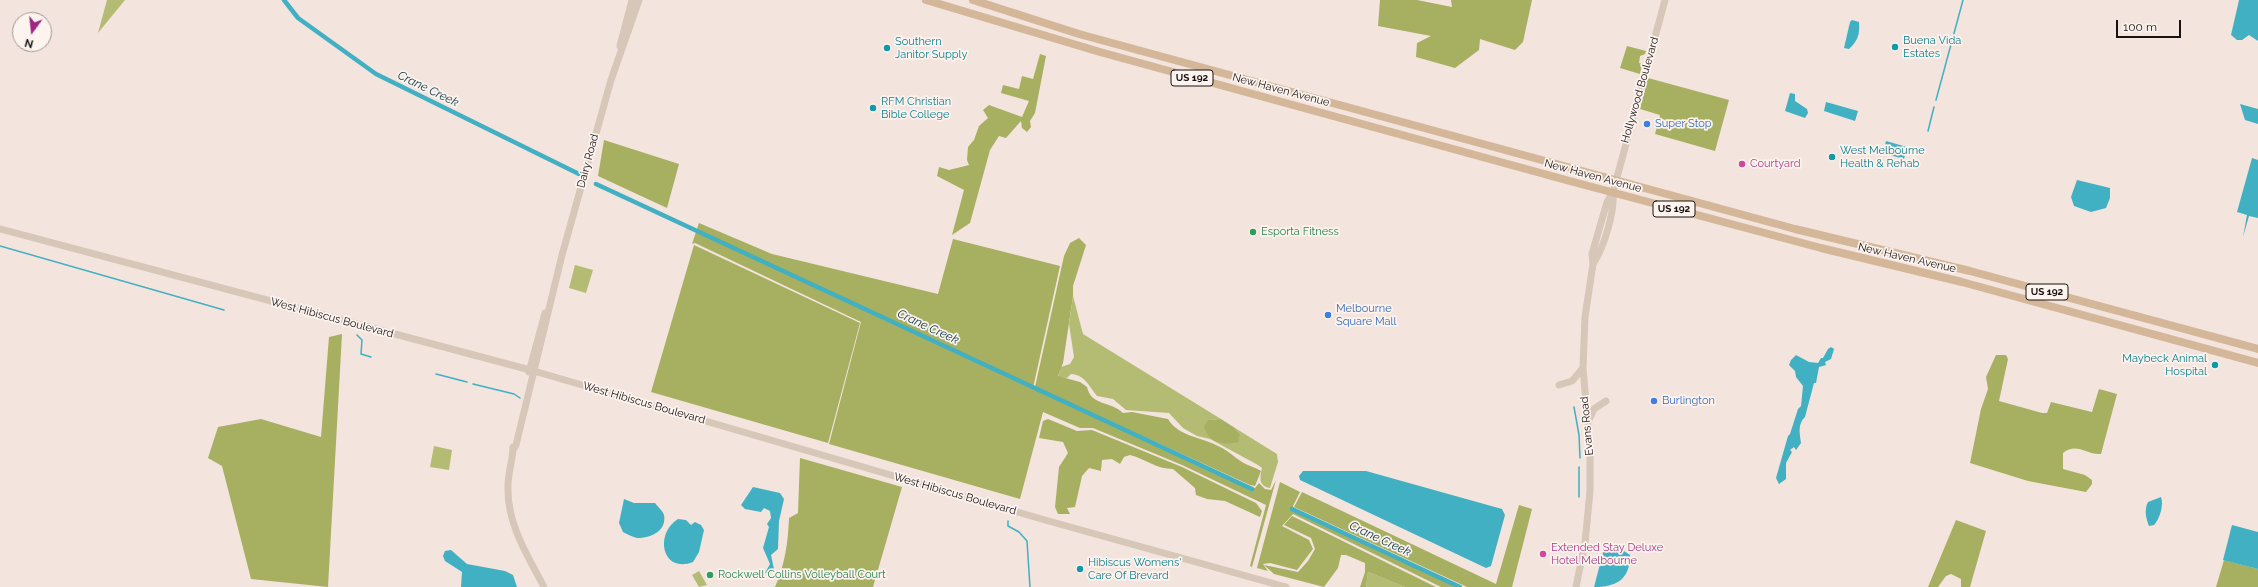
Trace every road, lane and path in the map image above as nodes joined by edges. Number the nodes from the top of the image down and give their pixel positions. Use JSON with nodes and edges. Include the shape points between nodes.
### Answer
{"nodes":[{"id":1,"x":632,"y":0,"type":"edge"},
{"id":2,"x":639,"y":0,"type":"edge"},
{"id":3,"x":926,"y":0,"type":"edge"},
{"id":4,"x":973,"y":0,"type":"edge"},
{"id":5,"x":1665,"y":0,"type":"edge"},
{"id":6,"x":1042,"y":21,"type":"junction"},
{"id":7,"x":1020,"y":28,"type":"junction"},
{"id":8,"x":1079,"y":34,"type":"junction"},
{"id":9,"x":1054,"y":39,"type":"junction"},
{"id":10,"x":621,"y":48,"type":"junction"},
{"id":11,"x":1458,"y":136,"type":"junction"},
{"id":12,"x":1473,"y":140,"type":"junction"},
{"id":13,"x":1437,"y":144,"type":"junction"},
{"id":14,"x":1449,"y":148,"type":"junction"},
{"id":15,"x":1541,"y":159,"type":"junction"},
{"id":16,"x":1521,"y":167,"type":"junction"},
{"id":17,"x":1615,"y":180,"type":"junction"},
{"id":18,"x":1612,"y":192,"type":"junction"},
{"id":19,"x":1783,"y":225,"type":"junction"},
{"id":20,"x":0,"y":229,"type":"edge"},
{"id":21,"x":1795,"y":229,"type":"junction"},
{"id":22,"x":1766,"y":234,"type":"junction"},
{"id":23,"x":1779,"y":237,"type":"junction"},
{"id":24,"x":1887,"y":251,"type":"junction"},
{"id":25,"x":1903,"y":255,"type":"junction"},
{"id":26,"x":1862,"y":258,"type":"junction"},
{"id":27,"x":1882,"y":263,"type":"junction"},
{"id":28,"x":2117,"y":311,"type":"junction"},
{"id":29,"x":2096,"y":318,"type":"junction"},
{"id":30,"x":2158,"y":322,"type":"junction"},
{"id":31,"x":2139,"y":330,"type":"junction"},
{"id":32,"x":2249,"y":347,"type":"junction"},
{"id":33,"x":2258,"y":349,"type":"edge"},
{"id":34,"x":2258,"y":353,"type":"edge"},
{"id":35,"x":2230,"y":355,"type":"junction"},
{"id":36,"x":2243,"y":359,"type":"junction"},
{"id":37,"x":2258,"y":363,"type":"edge"},
{"id":38,"x":1583,"y":368,"type":"junction"},
{"id":39,"x":532,"y":370,"type":"junction"},
{"id":40,"x":1559,"y":385,"type":"dead end"},
{"id":41,"x":1606,"y":401,"type":"dead end"},
{"id":42,"x":1588,"y":424,"type":"junction"},
{"id":43,"x":544,"y":587,"type":"edge"},
{"id":44,"x":1286,"y":587,"type":"edge"},
{"id":45,"x":1576,"y":587,"type":"edge"}],
"edges":[{"from":1,"to":10,"type":"street","name":"Dairy Road","via":[[620,42]]},
{"from":2,"to":10,"type":"street","name":"Dairy Road"},
{"from":3,"to":7,"type":"main road","name":"New Haven Avenue","number":"US 192"},
{"from":4,"to":6,"type":"main road","name":"New Haven Avenue","number":"US 192"},
{"from":5,"to":17,"type":"street","name":"Hollywood Boulevard"},
{"from":6,"to":7,"type":"main road","via":[[1032,27]]},
{"from":6,"to":8,"type":"main road","name":"New Haven Avenue","number":"US 192"},
{"from":7,"to":9,"type":"main road","name":"New Haven Avenue","number":"US 192"},
{"from":8,"to":9,"type":"main road","via":[[1065,33]]},
{"from":8,"to":11,"type":"main road","name":"New Haven Avenue","number":"US 192"},
{"from":9,"to":13,"type":"main road","name":"New Haven Avenue","number":"US 192"},
{"from":10,"to":39,"type":"street","name":"Dairy Road"},
{"from":11,"to":12,"type":"main road","name":"New Haven Avenue","number":"US 192"},
{"from":11,"to":13,"type":"main road"},
{"from":12,"to":14,"type":"main road","via":[[1459,142]]},
{"from":12,"to":15,"type":"main road","name":"New Haven Avenue","number":"US 192"},
{"from":13,"to":14,"type":"main road","name":"New Haven Avenue","number":"US 192"},
{"from":14,"to":16,"type":"main road","name":"New Haven Avenue","number":"US 192"},
{"from":15,"to":16,"type":"main road","via":[[1536,164]]},
{"from":15,"to":17,"type":"main road","name":"New Haven Avenue","number":"US 192"},
{"from":16,"to":18,"type":"main road","name":"New Haven Avenue","number":"US 192"},
{"from":17,"to":18,"type":"street","name":"Evans Road"},
{"from":17,"to":19,"type":"main road","name":"New Haven Avenue","number":"US 192"},
{"from":18,"to":22,"type":"main road","name":"New Haven Avenue","number":"US 192"},
{"from":18,"to":38,"type":"street","name":"Evans Road","via":[[1606,202],[1592,254],[1593,264],[1585,317]]},
{"from":19,"to":21,"type":"main road","name":"New Haven Avenue","number":"US 192"},
{"from":19,"to":22,"type":"main road","via":[[1776,231]]},
{"from":20,"to":39,"type":"street","name":"West Hibiscus Boulevard"},
{"from":21,"to":23,"type":"main road","via":[[1784,232]]},
{"from":21,"to":24,"type":"main road","name":"New Haven Avenue","number":"US 192"},
{"from":22,"to":23,"type":"main road","name":"New Haven Avenue","number":"US 192"},
{"from":23,"to":26,"type":"main road","name":"New Haven Avenue","number":"US 192"},
{"from":24,"to":25,"type":"main road","name":"New Haven Avenue","number":"US 192"},
{"from":24,"to":26,"type":"main road","via":[[1877,258]]},
{"from":25,"to":27,"type":"main road","via":[[1891,257]]},
{"from":25,"to":28,"type":"main road","name":"New Haven Avenue","number":"US 192"},
{"from":26,"to":27,"type":"main road","name":"New Haven Avenue","number":"US 192"},
{"from":27,"to":29,"type":"main road","name":"New Haven Avenue","number":"US 192"},
{"from":28,"to":29,"type":"main road","via":[[2108,317]]},
{"from":28,"to":30,"type":"main road","name":"New Haven Avenue","number":"US 192"},
{"from":29,"to":31,"type":"main road","name":"New Haven Avenue","number":"US 192"},
{"from":30,"to":31,"type":"main road","via":[[2145,325]]},
{"from":30,"to":32,"type":"main road","name":"New Haven Avenue","number":"US 192"},
{"from":31,"to":35,"type":"main road","name":"New Haven Avenue","number":"US 192"},
{"from":32,"to":33,"type":"main road","name":"New Haven Avenue","number":"US 192"},
{"from":32,"to":35,"type":"main road","via":[[2244,352]]},
{"from":34,"to":36,"type":"main road"},
{"from":35,"to":36,"type":"main road","name":"New Haven Avenue","number":"US 192"},
{"from":36,"to":37,"type":"main road","name":"New Haven Avenue","number":"US 192"},
{"from":38,"to":40,"type":"street","via":[[1572,381]]},
{"from":38,"to":42,"type":"street","name":"Evans Road"},
{"from":39,"to":43,"type":"street","name":"Dairy Road","via":[[513,450],[508,484],[514,529]]},
{"from":39,"to":44,"type":"street","name":"West Hibiscus Boulevard","via":[[1052,522]]},
{"from":41,"to":42,"type":"street","via":[[1594,409]]},
{"from":42,"to":45,"type":"street","name":"Evans Road","via":[[1590,502]]}]}
